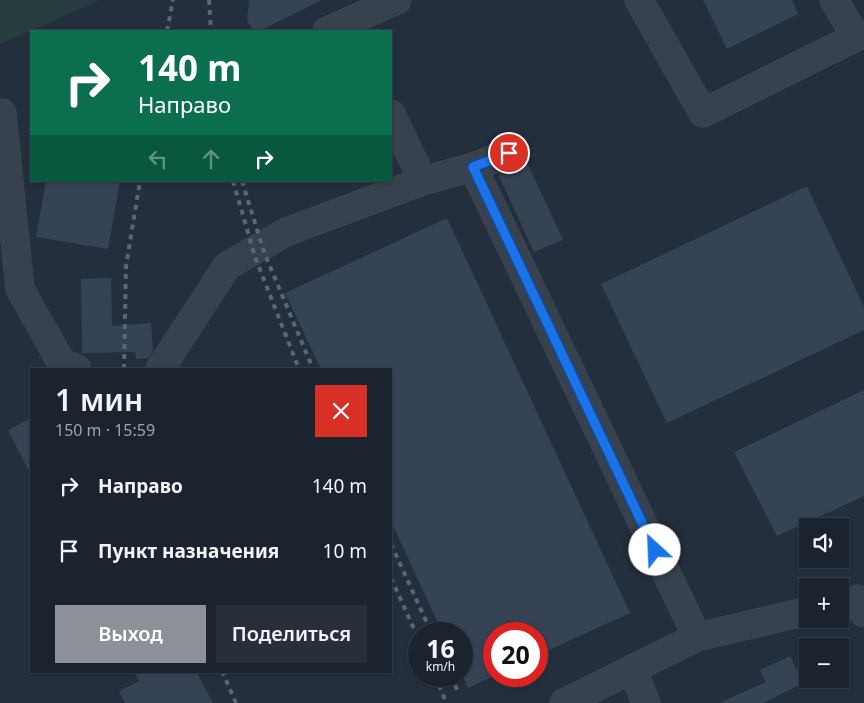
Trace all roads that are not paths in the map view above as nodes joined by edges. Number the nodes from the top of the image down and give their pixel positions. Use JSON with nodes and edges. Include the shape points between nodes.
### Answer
{"nodes":[{"id":1,"x":396,"y":0,"type":"edge"},
{"id":2,"x":638,"y":0,"type":"edge"},
{"id":3,"x":834,"y":0,"type":"edge"},
{"id":4,"x":343,"y":28,"type":"edge"},
{"id":5,"x":860,"y":32,"type":"edge"},
{"id":6,"x":2,"y":113,"type":"dead end"},
{"id":7,"x":392,"y":116,"type":"edge"},
{"id":8,"x":509,"y":153,"type":"dead end"},
{"id":9,"x":473,"y":167,"type":"junction"},
{"id":10,"x":422,"y":181,"type":"junction"},
{"id":11,"x":75,"y":368,"type":"edge"},
{"id":12,"x":161,"y":368,"type":"edge"},
{"id":13,"x":849,"y":601,"type":"edge"},
{"id":14,"x":799,"y":613,"type":"edge"},
{"id":15,"x":864,"y":613,"type":"edge"},
{"id":16,"x":696,"y":638,"type":"junction"},
{"id":17,"x":632,"y":669,"type":"junction"},
{"id":18,"x":564,"y":703,"type":"edge"},
{"id":19,"x":646,"y":703,"type":"edge"}],
"edges":[{"from":1,"to":4,"type":"lane"},
{"from":2,"to":5,"type":"lane","via":[[704,113]]},
{"from":3,"to":5,"type":"lane"},
{"from":6,"to":11,"type":"lane","via":[[20,289],[61,362]]},
{"from":7,"to":10,"type":"lane"},
{"from":8,"to":9,"type":"lane"},
{"from":9,"to":10,"type":"lane"},
{"from":9,"to":16,"type":"lane"},
{"from":10,"to":12,"type":"lane","via":[[286,232],[227,266]]},
{"from":13,"to":15,"type":"lane","via":[[857,599]]},
{"from":14,"to":16,"type":"lane"},
{"from":16,"to":17,"type":"lane"},
{"from":17,"to":18,"type":"lane"},
{"from":17,"to":19,"type":"lane"}]}
